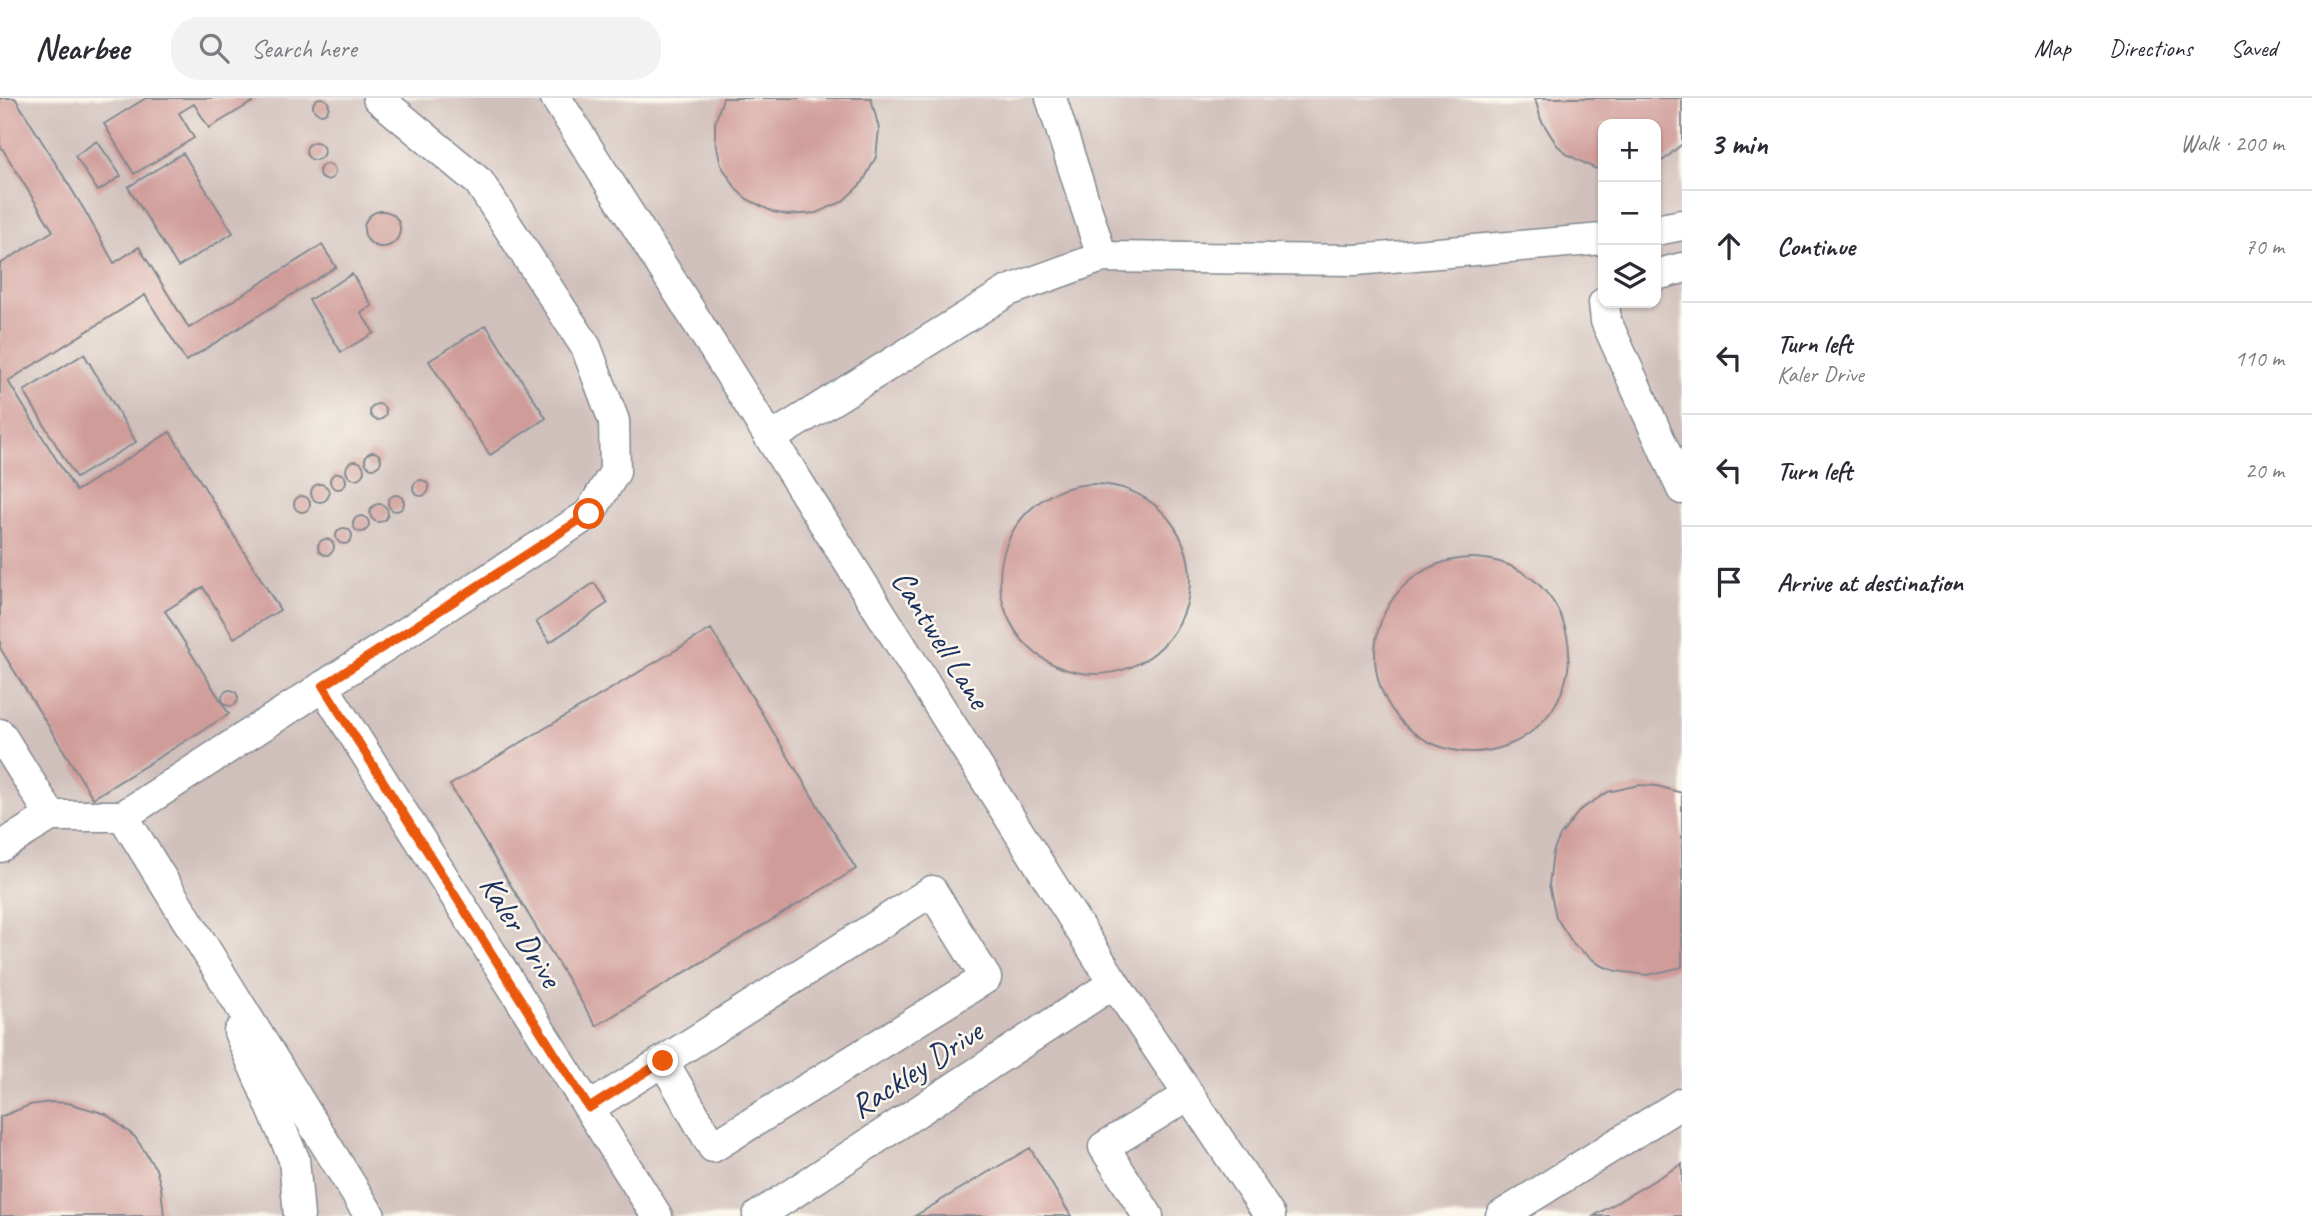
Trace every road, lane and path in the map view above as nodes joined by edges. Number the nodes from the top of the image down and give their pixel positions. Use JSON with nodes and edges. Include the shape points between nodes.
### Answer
{"nodes":[{"id":1,"x":378,"y":98,"type":"edge"},
{"id":2,"x":556,"y":98,"type":"edge"},
{"id":3,"x":1051,"y":98,"type":"edge"},
{"id":4,"x":1682,"y":225,"type":"edge"},
{"id":5,"x":1661,"y":229,"type":"edge"},
{"id":6,"x":1598,"y":239,"type":"edge"},
{"id":7,"x":1102,"y":257,"type":"junction"},
{"id":8,"x":1682,"y":268,"type":"edge"},
{"id":9,"x":1661,"y":274,"type":"edge"},
{"id":10,"x":1605,"y":308,"type":"edge"},
{"id":11,"x":771,"y":438,"type":"junction"},
{"id":12,"x":1682,"y":489,"type":"edge"},
{"id":13,"x":323,"y":686,"type":"junction"},
{"id":14,"x":0,"y":734,"type":"edge"},
{"id":15,"x":51,"y":816,"type":"junction"},
{"id":16,"x":123,"y":816,"type":"junction"},
{"id":17,"x":0,"y":847,"type":"edge"},
{"id":18,"x":199,"y":939,"type":"junction"},
{"id":19,"x":1114,"y":983,"type":"junction"},
{"id":20,"x":663,"y":1061,"type":"junction"},
{"id":21,"x":1189,"y":1095,"type":"junction"},
{"id":22,"x":1682,"y":1103,"type":"edge"},
{"id":23,"x":589,"y":1108,"type":"junction"},
{"id":24,"x":299,"y":1216,"type":"edge"},
{"id":25,"x":370,"y":1216,"type":"edge"},
{"id":26,"x":657,"y":1216,"type":"edge"},
{"id":27,"x":758,"y":1216,"type":"edge"},
{"id":28,"x":1148,"y":1216,"type":"edge"},
{"id":29,"x":1270,"y":1216,"type":"edge"},
{"id":30,"x":1501,"y":1216,"type":"edge"}],
"edges":[{"from":1,"to":13,"type":"street","via":[[479,182],[586,347],[614,421],[615,472],[589,514]]},
{"from":2,"to":11,"type":"street","name":"Cantwell Lane"},
{"from":3,"to":7,"type":"street"},
{"from":4,"to":5,"type":"street"},
{"from":6,"to":7,"type":"street","via":[[1356,260]]},
{"from":7,"to":11,"type":"street","via":[[1008,291]]},
{"from":8,"to":9,"type":"street"},
{"from":10,"to":12,"type":"street","via":[[1606,321]]},
{"from":11,"to":19,"type":"street","name":"Cantwell Lane"},
{"from":13,"to":16,"type":"street"},
{"from":13,"to":23,"type":"street","name":"Kaler Drive"},
{"from":14,"to":15,"type":"street"},
{"from":15,"to":16,"type":"street"},
{"from":15,"to":17,"type":"street"},
{"from":16,"to":18,"type":"street"},
{"from":18,"to":24,"type":"street","via":[[294,1159]]},
{"from":18,"to":25,"type":"street"},
{"from":19,"to":21,"type":"street","name":"Cantwell Lane"},
{"from":19,"to":27,"type":"street","name":"Rackley Drive"},
{"from":20,"to":20,"type":"street","via":[[932,891],[986,978],[713,1147]]},
{"from":20,"to":23,"type":"street"},
{"from":21,"to":28,"type":"street","via":[[1104,1147]]},
{"from":21,"to":29,"type":"street","name":"Cantwell Lane"},
{"from":22,"to":30,"type":"street"},
{"from":23,"to":26,"type":"street","name":"Kaler Drive"}]}
